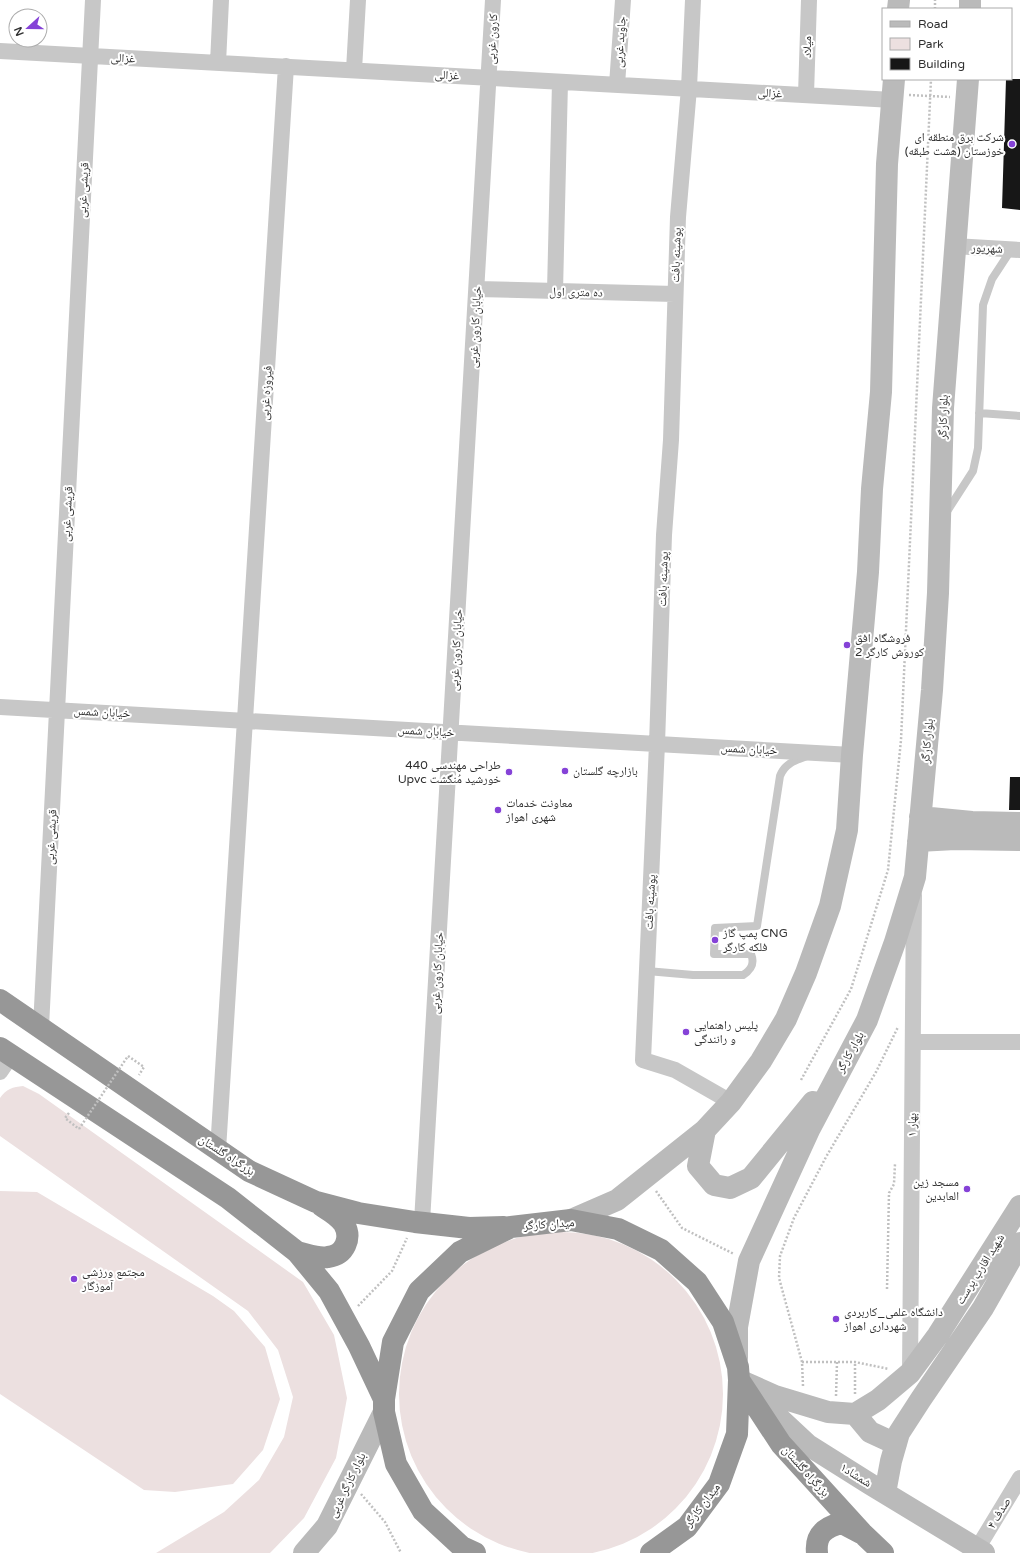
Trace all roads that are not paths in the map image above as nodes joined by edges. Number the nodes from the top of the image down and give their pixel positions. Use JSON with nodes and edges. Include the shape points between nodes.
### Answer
{"nodes":[{"id":1,"x":93,"y":0,"type":"edge"},
{"id":2,"x":222,"y":0,"type":"edge"},
{"id":3,"x":358,"y":0,"type":"edge"},
{"id":4,"x":494,"y":0,"type":"edge"},
{"id":5,"x":623,"y":0,"type":"edge"},
{"id":6,"x":693,"y":0,"type":"edge"},
{"id":7,"x":809,"y":0,"type":"edge"},
{"id":8,"x":0,"y":51,"type":"edge"},
{"id":9,"x":90,"y":56,"type":"junction"},
{"id":10,"x":218,"y":63,"type":"junction"},
{"id":11,"x":286,"y":66,"type":"junction"},
{"id":12,"x":354,"y":70,"type":"junction"},
{"id":13,"x":490,"y":78,"type":"junction"},
{"id":14,"x":560,"y":82,"type":"junction"},
{"id":15,"x":617,"y":85,"type":"junction"},
{"id":16,"x":689,"y":88,"type":"junction"},
{"id":17,"x":967,"y":89,"type":"edge"},
{"id":18,"x":894,"y":91,"type":"edge"},
{"id":19,"x":806,"y":95,"type":"junction"},
{"id":20,"x":954,"y":246,"type":"junction"},
{"id":21,"x":1015,"y":250,"type":"edge"},
{"id":22,"x":477,"y":289,"type":"junction"},
{"id":23,"x":555,"y":291,"type":"junction"},
{"id":24,"x":675,"y":294,"type":"junction"},
{"id":25,"x":979,"y":413,"type":"junction"},
{"id":26,"x":1020,"y":416,"type":"edge"},
{"id":27,"x":940,"y":522,"type":"junction"},
{"id":28,"x":0,"y":706,"type":"edge"},
{"id":29,"x":57,"y":710,"type":"junction"},
{"id":30,"x":245,"y":720,"type":"junction"},
{"id":31,"x":451,"y":732,"type":"junction"},
{"id":32,"x":657,"y":744,"type":"junction"},
{"id":33,"x":814,"y":753,"type":"junction"},
{"id":34,"x":852,"y":755,"type":"junction"},
{"id":35,"x":920,"y":817,"type":"junction"},
{"id":36,"x":1020,"y":823,"type":"edge"},
{"id":37,"x":918,"y":840,"type":"junction"},
{"id":38,"x":1020,"y":840,"type":"edge"},
{"id":39,"x":915,"y":877,"type":"junction"},
{"id":40,"x":646,"y":971,"type":"junction"},
{"id":41,"x":0,"y":1000,"type":"edge"},
{"id":42,"x":41,"y":1027,"type":"junction"},
{"id":43,"x":913,"y":1042,"type":"junction"},
{"id":44,"x":1020,"y":1042,"type":"edge"},
{"id":45,"x":4,"y":1059,"type":"edge"},
{"id":46,"x":842,"y":1067,"type":"junction"},
{"id":47,"x":731,"y":1102,"type":"junction"},
{"id":48,"x":705,"y":1130,"type":"junction"},
{"id":49,"x":218,"y":1150,"type":"junction"},
{"id":50,"x":316,"y":1202,"type":"junction"},
{"id":51,"x":1020,"y":1206,"type":"edge"},
{"id":52,"x":571,"y":1220,"type":"junction"},
{"id":53,"x":419,"y":1222,"type":"junction"},
{"id":54,"x":511,"y":1227,"type":"junction"},
{"id":55,"x":1020,"y":1243,"type":"edge"},
{"id":56,"x":297,"y":1252,"type":"junction"},
{"id":57,"x":910,"y":1373,"type":"junction"},
{"id":58,"x":738,"y":1374,"type":"junction"},
{"id":59,"x":384,"y":1405,"type":"junction"},
{"id":60,"x":845,"y":1413,"type":"junction"},
{"id":61,"x":896,"y":1444,"type":"junction"},
{"id":62,"x":1020,"y":1478,"type":"edge"},
{"id":63,"x":885,"y":1493,"type":"junction"},
{"id":64,"x":862,"y":1533,"type":"junction"},
{"id":65,"x":981,"y":1551,"type":"edge"},
{"id":66,"x":304,"y":1553,"type":"edge"},
{"id":67,"x":475,"y":1553,"type":"edge"},
{"id":68,"x":651,"y":1553,"type":"edge"},
{"id":69,"x":817,"y":1553,"type":"edge"},
{"id":70,"x":883,"y":1553,"type":"edge"}],
"edges":[{"from":1,"to":9,"type":"street","name":"قریشی غربی"},
{"from":2,"to":10,"type":"street"},
{"from":3,"to":12,"type":"street"},
{"from":4,"to":13,"type":"street","name":"کارون غربی"},
{"from":5,"to":15,"type":"street","name":"جاوید غربی"},
{"from":6,"to":16,"type":"street","name":"پوشینه بافت"},
{"from":7,"to":19,"type":"street","name":"میلاد"},
{"from":8,"to":9,"type":"street","name":"غزالی"},
{"from":9,"to":10,"type":"street","name":"غزالی"},
{"from":9,"to":29,"type":"street","name":"قریشی غربی"},
{"from":10,"to":11,"type":"street","name":"غزالی"},
{"from":11,"to":12,"type":"street","name":"غزالی"},
{"from":11,"to":30,"type":"street","name":"فیروزه غربی"},
{"from":12,"to":13,"type":"street","name":"غزالی"},
{"from":13,"to":14,"type":"street","name":"غزالی"},
{"from":13,"to":22,"type":"street","name":"خیابان کارون غربی"},
{"from":14,"to":15,"type":"street","name":"غزالی"},
{"from":14,"to":23,"type":"street"},
{"from":15,"to":16,"type":"street","name":"غزالی"},
{"from":16,"to":19,"type":"street","name":"غزالی"},
{"from":16,"to":24,"type":"street","name":"پوشینه بافت","via":[[678,217]]},
{"from":17,"to":20,"type":"main road","name":"بلوار کارگر"},
{"from":18,"to":19,"type":"street","name":"غزالی"},
{"from":18,"to":34,"type":"main road","via":[[888,164],[881,392]]},
{"from":20,"to":21,"type":"street","name":"شهریور"},
{"from":20,"to":27,"type":"main road","name":"بلوار کارگر","via":[[943,408]]},
{"from":21,"to":25,"type":"lane","via":[[992,279],[983,304]]},
{"from":22,"to":23,"type":"street","name":"ده متری اول"},
{"from":22,"to":31,"type":"street","name":"خیابان کارون غربی"},
{"from":23,"to":24,"type":"street","name":"ده متری اول"},
{"from":24,"to":32,"type":"street","name":"پوشینه بافت"},
{"from":25,"to":26,"type":"lane"},
{"from":25,"to":27,"type":"lane","via":[[978,448],[973,471]]},
{"from":27,"to":35,"type":"main road","name":"بلوار کارگر","via":[[932,690]]},
{"from":28,"to":29,"type":"street","name":"خیابان شمس"},
{"from":29,"to":30,"type":"street","name":"خیابان شمس"},
{"from":29,"to":42,"type":"street","name":"قریشی غربی"},
{"from":30,"to":31,"type":"street","name":"خیابان شمس"},
{"from":30,"to":49,"type":"street","name":"فیروزه غربی"},
{"from":31,"to":32,"type":"street","name":"خیابان شمس"},
{"from":31,"to":53,"type":"street","name":"خیابان کارون غربی"},
{"from":32,"to":33,"type":"street","name":"خیابان شمس"},
{"from":32,"to":40,"type":"street","name":"پوشینه بافت"},
{"from":33,"to":34,"type":"street","name":"خیابان شمس"},
{"from":33,"to":40,"type":"lane","via":[[782,769],[757,926],[715,928],[714,954],[751,954],[752,966],[748,972],[743,975],[700,975]]},
{"from":34,"to":47,"type":"main road","via":[[847,830],[830,906],[786,1019],[761,1061]]},
{"from":35,"to":36,"type":"main road"},
{"from":35,"to":37,"type":"main road","name":"بلوار کارگر"},
{"from":37,"to":38,"type":"main road"},
{"from":37,"to":39,"type":"main road","name":"بلوار کارگر"},
{"from":39,"to":43,"type":"street","name":"بهار ۱"},
{"from":39,"to":46,"type":"main road","name":"بلوار کارگر","via":[[867,1020]]},
{"from":40,"to":47,"type":"street","name":"پوشینه بافت","via":[[643,1060],[675,1070]]},
{"from":41,"to":42,"type":"highway","name":"بزرگراه گلستان"},
{"from":42,"to":49,"type":"highway","name":"بزرگراه گلستان"},
{"from":43,"to":44,"type":"street"},
{"from":43,"to":57,"type":"street","name":"بهار ۱"},
{"from":45,"to":56,"type":"highway","via":[[228,1198]]},
{"from":46,"to":48,"type":"main road","via":[[752,1178],[730,1188],[714,1185],[698,1166]]},
{"from":46,"to":58,"type":"main road","name":"بلوار کارگر","via":[[810,1128],[749,1261],[737,1327]]},
{"from":47,"to":48,"type":"main road"},
{"from":48,"to":52,"type":"main road","via":[[617,1200]]},
{"from":49,"to":50,"type":"highway","name":"بزرگراه گلستان","via":[[249,1171]]},
{"from":50,"to":53,"type":"highway","name":"بزرگراه گلستان","via":[[358,1213]]},
{"from":50,"to":56,"type":"highway","via":[[344,1223],[348,1233],[346,1244],[340,1253],[328,1257]]},
{"from":51,"to":57,"type":"main road","name":"شهید اقارب پرست","via":[[938,1336]]},
{"from":52,"to":54,"type":"highway","name":"میدان کارگر"},
{"from":52,"to":58,"type":"highway","name":"میدان کارگر","via":[[618,1229],[661,1250],[697,1282],[723,1322]]},
{"from":53,"to":54,"type":"highway","name":"بزرگراه گلستان","via":[[469,1228]]},
{"from":54,"to":59,"type":"highway","name":"میدان کارگر","via":[[460,1252],[419,1291],[393,1342]]},
{"from":55,"to":61,"type":"main road","name":"شهید اقارب پرست","via":[[983,1308],[903,1428]]},
{"from":56,"to":59,"type":"highway","via":[[329,1291],[345,1319]]},
{"from":57,"to":60,"type":"main road","name":"شهید اقارب پرست","via":[[878,1400]]},
{"from":58,"to":60,"type":"main road","via":[[775,1396],[828,1412]]},
{"from":58,"to":63,"type":"main road","name":"شمشاد۱","via":[[808,1445]]},
{"from":58,"to":64,"type":"highway","name":"بزرگراه گلستان","via":[[781,1444]]},
{"from":58,"to":68,"type":"highway","name":"میدان کارگر","via":[[737,1434],[719,1484],[687,1527]]},
{"from":59,"to":66,"type":"main road","name":"بلوار کارگر غربی","via":[[327,1526]]},
{"from":59,"to":67,"type":"highway","name":"میدان کارگر","via":[[396,1464],[423,1511],[462,1547]]},
{"from":60,"to":61,"type":"main road","via":[[870,1432]]},
{"from":61,"to":63,"type":"main road","name":"شهید اقارب پرست"},
{"from":62,"to":65,"type":"street","name":"صدف ۴"},
{"from":63,"to":65,"type":"main road","name":"شمشاد۱"},
{"from":64,"to":69,"type":"highway","via":[[842,1523],[829,1526],[821,1534],[817,1543]]},
{"from":64,"to":70,"type":"highway","name":"بزرگراه گلستان"}]}
